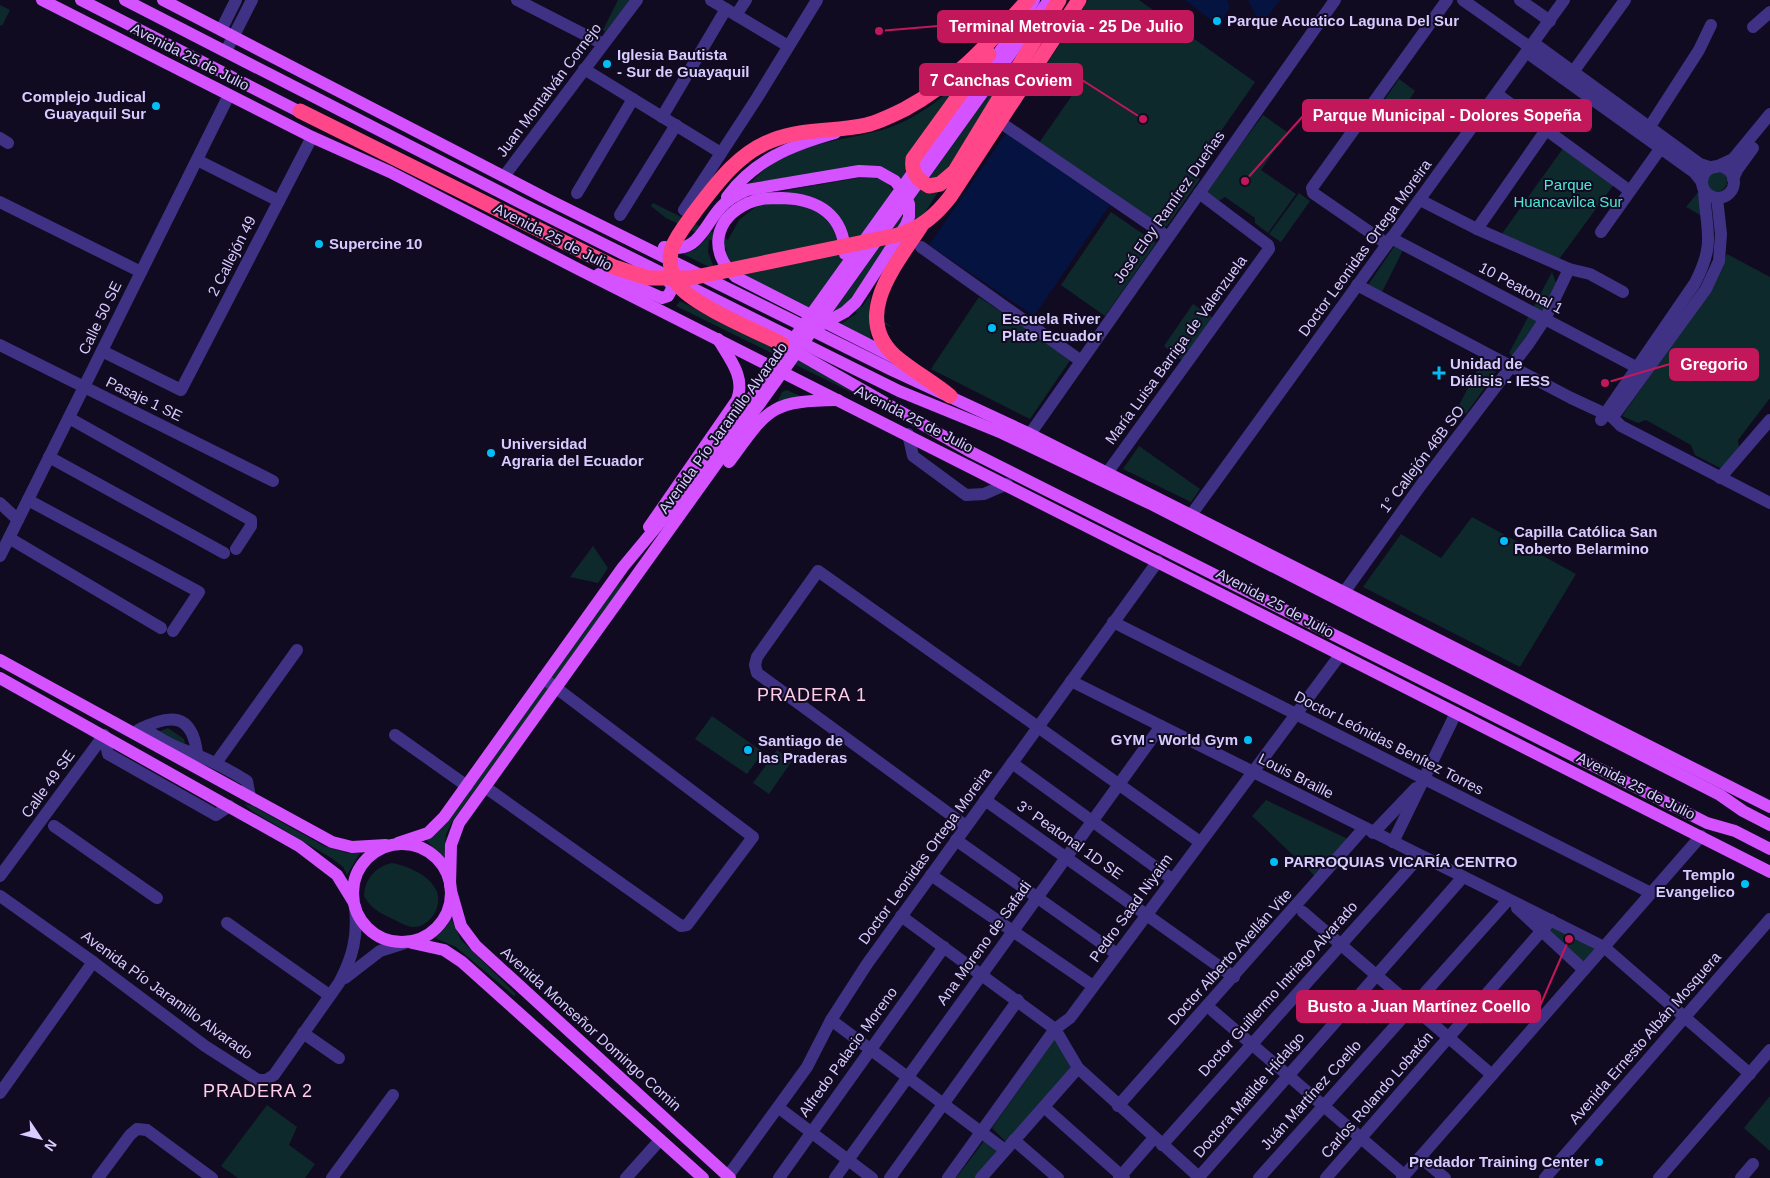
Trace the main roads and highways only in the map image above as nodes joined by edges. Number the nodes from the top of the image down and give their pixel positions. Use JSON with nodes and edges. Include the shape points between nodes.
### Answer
{"nodes":[{"id":1,"x":42,"y":0,"type":"edge"},
{"id":2,"x":81,"y":0,"type":"edge"},
{"id":3,"x":125,"y":0,"type":"edge"},
{"id":4,"x":163,"y":0,"type":"edge"},
{"id":5,"x":1028,"y":0,"type":"edge"},
{"id":6,"x":1034,"y":0,"type":"edge"},
{"id":7,"x":1049,"y":0,"type":"edge"},
{"id":8,"x":1059,"y":0,"type":"edge"},
{"id":9,"x":1079,"y":0,"type":"edge"},
{"id":10,"x":185,"y":11,"type":"junction"},
{"id":11,"x":224,"y":51,"type":"junction"},
{"id":12,"x":196,"y":58,"type":"junction"},
{"id":13,"x":185,"y":72,"type":"junction"},
{"id":14,"x":990,"y":74,"type":"junction"},
{"id":15,"x":267,"y":94,"type":"junction"},
{"id":16,"x":316,"y":98,"type":"junction"},
{"id":17,"x":300,"y":111,"type":"junction"},
{"id":18,"x":399,"y":121,"type":"junction"},
{"id":19,"x":866,"y":125,"type":"junction"},
{"id":20,"x":390,"y":172,"type":"junction"},
{"id":21,"x":953,"y":173,"type":"junction"},
{"id":22,"x":549,"y":200,"type":"junction"},
{"id":23,"x":721,"y":207,"type":"junction"},
{"id":24,"x":632,"y":241,"type":"junction"},
{"id":25,"x":646,"y":265,"type":"junction"},
{"id":26,"x":578,"y":269,"type":"junction"},
{"id":27,"x":838,"y":279,"type":"junction"},
{"id":28,"x":812,"y":333,"type":"junction"},
{"id":29,"x":718,"y":339,"type":"junction"},
{"id":30,"x":782,"y":343,"type":"joint"},
{"id":31,"x":906,"y":364,"type":"junction"},
{"id":32,"x":950,"y":396,"type":"junction"},
{"id":33,"x":840,"y":400,"type":"junction"},
{"id":34,"x":1002,"y":433,"type":"junction"},
{"id":35,"x":908,"y":434,"type":"junction"},
{"id":36,"x":971,"y":452,"type":"junction"},
{"id":37,"x":678,"y":510,"type":"junction"},
{"id":38,"x":623,"y":567,"type":"junction"},
{"id":39,"x":636,"y":576,"type":"junction"},
{"id":40,"x":1226,"y":580,"type":"junction"},
{"id":41,"x":1253,"y":609,"type":"junction"},
{"id":42,"x":1359,"y":611,"type":"junction"},
{"id":43,"x":1416,"y":627,"type":"junction"},
{"id":44,"x":0,"y":660,"type":"edge"},
{"id":45,"x":1359,"y":664,"type":"junction"},
{"id":46,"x":1416,"y":677,"type":"junction"},
{"id":47,"x":0,"y":678,"type":"edge"},
{"id":48,"x":1588,"y":714,"type":"junction"},
{"id":49,"x":1610,"y":740,"type":"junction"},
{"id":50,"x":1572,"y":756,"type":"junction"},
{"id":51,"x":1602,"y":787,"type":"junction"},
{"id":52,"x":1770,"y":807,"type":"edge"},
{"id":53,"x":1770,"y":825,"type":"edge"},
{"id":54,"x":392,"y":844,"type":"junction"},
{"id":55,"x":1770,"y":849,"type":"edge"},
{"id":56,"x":1769,"y":871,"type":"edge"},
{"id":57,"x":451,"y":888,"type":"junction"},
{"id":58,"x":354,"y":904,"type":"junction"},
{"id":59,"x":408,"y":943,"type":"junction"},
{"id":60,"x":729,"y":1177,"type":"edge"},
{"id":61,"x":702,"y":1178,"type":"edge"}],
"edges":[{"from":1,"to":13,"type":"main road","name":"Avenida 25 de Julio"},
{"from":2,"to":12,"type":"main road","name":"Avenida 25 de Julio"},
{"from":3,"to":11,"type":"main road","name":"Avenida 25 de Julio"},
{"from":4,"to":10,"type":"main road","name":"Avenida 25 de Julio"},
{"from":5,"to":19,"type":"highway","via":[[985,48],[954,76],[904,110]]},
{"from":5,"to":21,"type":"highway","via":[[916,152],[913,170],[924,183],[940,184]]},
{"from":6,"to":14,"type":"main road","name":"Avenida Pío Jaramillo Alvarado"},
{"from":7,"to":14,"type":"main road","name":"Avenida Pío Jaramillo Alvarado"},
{"from":8,"to":21,"type":"highway"},
{"from":9,"to":17,"type":"highway","via":[[943,206],[925,223],[898,235],[707,276],[664,279],[644,277],[614,267]]},
{"from":10,"to":11,"type":"main road"},
{"from":10,"to":18,"type":"main road","name":"Avenida 25 de Julio"},
{"from":11,"to":12,"type":"main road","via":[[211,57]]},
{"from":11,"to":16,"type":"main road","name":"Avenida 25 de Julio"},
{"from":12,"to":15,"type":"main road","name":"Avenida 25 de Julio"},
{"from":13,"to":15,"type":"main road"},
{"from":13,"to":20,"type":"main road","name":"Avenida 25 de Julio","via":[[312,137]]},
{"from":14,"to":27,"type":"main road","name":"Avenida Pío Jaramillo Alvarado"},
{"from":14,"to":28,"type":"main road","name":"Avenida Pío Jaramillo Alvarado"},
{"from":15,"to":17,"type":"main road","name":"Avenida 25 de Julio"},
{"from":16,"to":18,"type":"main road"},
{"from":16,"to":25,"type":"main road","name":"Avenida 25 de Julio"},
{"from":17,"to":20,"type":"main road","name":"Avenida 25 de Julio"},
{"from":18,"to":22,"type":"main road","name":"Avenida 25 de Julio"},
{"from":19,"to":23,"type":"main road","via":[[790,148],[766,159],[741,180]]},
{"from":19,"to":30,"type":"highway","via":[[801,132],[771,140],[746,155],[719,179],[675,241],[671,263],[676,282],[692,297]]},
{"from":20,"to":26,"type":"main road","name":"Avenida 25 de Julio"},
{"from":21,"to":31,"type":"highway","via":[[886,281],[878,300],[876,318],[884,343]]},
{"from":22,"to":24,"type":"main road","name":"Avenida 25 de Julio"},
{"from":22,"to":25,"type":"main road"},
{"from":23,"to":24,"type":"main road","via":[[691,245],[678,249]]},
{"from":23,"to":28,"type":"main road","via":[[747,190],[859,171],[879,172],[895,181],[909,204],[909,216],[896,242],[851,308]]},
{"from":24,"to":32,"type":"main road","name":"Avenida 25 de Julio"},
{"from":25,"to":26,"type":"main road","via":[[672,283],[668,296],[658,297],[617,278]]},
{"from":25,"to":34,"type":"main road","name":"Avenida 25 de Julio","via":[[899,391]]},
{"from":26,"to":29,"type":"main road","name":"Avenida 25 de Julio"},
{"from":27,"to":31,"type":"main road","via":[[846,256],[843,236],[835,220],[813,203],[774,198],[748,203],[733,214],[719,235],[719,256],[736,277]]},
{"from":27,"to":37,"type":"main road","name":"Avenida Pío Jaramillo Alvarado"},
{"from":28,"to":37,"type":"main road","name":"Avenida Pío Jaramillo Alvarado"},
{"from":29,"to":33,"type":"main road","name":"Avenida 25 de Julio"},
{"from":29,"to":38,"type":"main road","via":[[739,377],[737,400]]},
{"from":30,"to":36,"type":"main road","name":"Avenida 25 de Julio"},
{"from":31,"to":32,"type":"highway"},
{"from":32,"to":34,"type":"main road"},
{"from":32,"to":43,"type":"main road","name":"Avenida 25 de Julio"},
{"from":33,"to":35,"type":"main road","name":"Avenida 25 de Julio"},
{"from":33,"to":39,"type":"main road","via":[[790,402],[763,418],[681,528]]},
{"from":34,"to":42,"type":"main road","name":"Avenida 25 de Julio","via":[[1149,503]]},
{"from":35,"to":36,"type":"main road"},
{"from":35,"to":41,"type":"main road","name":"Avenida 25 de Julio"},
{"from":36,"to":40,"type":"main road","name":"Avenida 25 de Julio"},
{"from":37,"to":38,"type":"main road","name":"Avenida Pío Jaramillo Alvarado"},
{"from":37,"to":39,"type":"main road","name":"Avenida Pío Jaramillo Alvarado"},
{"from":38,"to":54,"type":"main road","name":"Avenida Pío Jaramillo Alvarado","via":[[432,830]]},
{"from":39,"to":57,"type":"main road","name":"Avenida Pío Jaramillo Alvarado","via":[[454,834]]},
{"from":40,"to":41,"type":"main road"},
{"from":40,"to":46,"type":"main road","name":"Avenida 25 de Julio"},
{"from":41,"to":45,"type":"main road","name":"Avenida 25 de Julio"},
{"from":42,"to":43,"type":"main road"},
{"from":42,"to":49,"type":"main road","name":"Avenida 25 de Julio"},
{"from":43,"to":48,"type":"main road","name":"Avenida 25 de Julio"},
{"from":44,"to":54,"type":"main road","via":[[137,730],[343,846]]},
{"from":45,"to":46,"type":"main road"},
{"from":45,"to":51,"type":"main road","name":"Avenida 25 de Julio"},
{"from":46,"to":50,"type":"main road","name":"Avenida 25 de Julio"},
{"from":47,"to":58,"type":"main road","via":[[317,858],[340,879]]},
{"from":48,"to":49,"type":"main road"},
{"from":48,"to":52,"type":"main road","name":"Avenida 25 de Julio"},
{"from":49,"to":53,"type":"main road","name":"Avenida 25 de Julio","via":[[1720,795]]},
{"from":50,"to":51,"type":"main road"},
{"from":50,"to":55,"type":"main road","name":"Avenida 25 de Julio","via":[[1707,823],[1742,834]]},
{"from":51,"to":56,"type":"main road","name":"Avenida 25 de Julio"},
{"from":54,"to":57,"type":"main road","via":[[418,847],[435,858]]},
{"from":54,"to":58,"type":"main road","via":[[371,854],[360,867],[354,883]]},
{"from":57,"to":59,"type":"main road","via":[[451,903],[443,922],[428,937]]},
{"from":57,"to":60,"type":"main road","name":"Avenida Monseñor Domingo Comin","via":[[464,931],[476,946]]},
{"from":58,"to":59,"type":"main road","via":[[371,930],[387,939]]},
{"from":59,"to":61,"type":"main road","via":[[444,950],[462,962]]}]}
